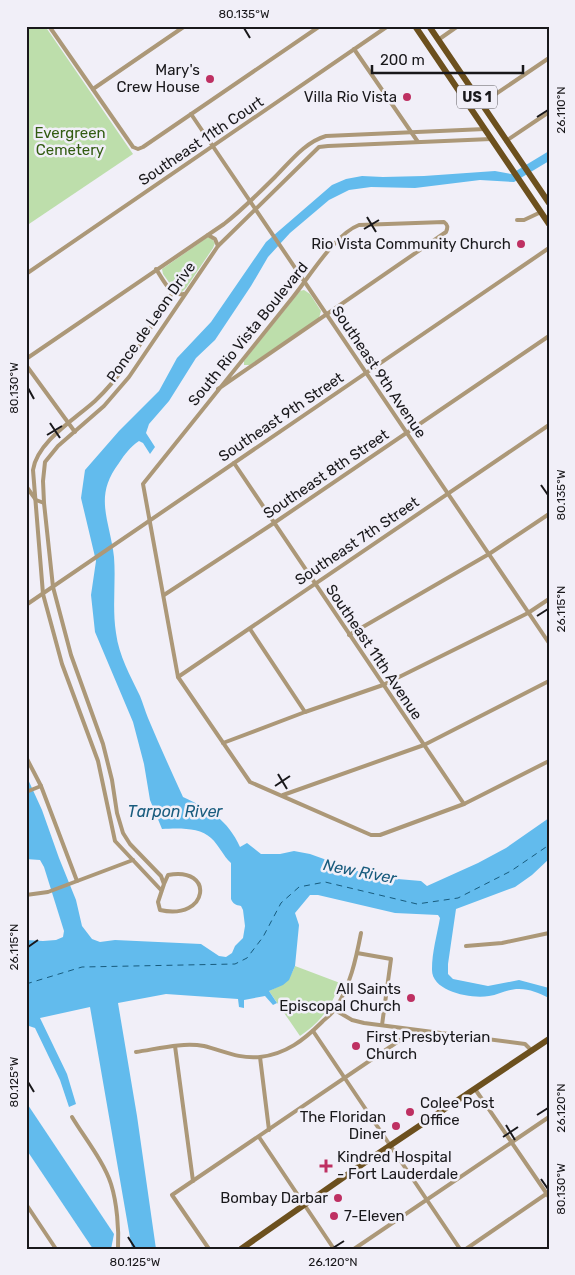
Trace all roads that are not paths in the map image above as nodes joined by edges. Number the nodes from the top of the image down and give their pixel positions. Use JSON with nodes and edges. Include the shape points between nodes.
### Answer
{"nodes":[{"id":1,"x":49,"y":26,"type":"edge"},
{"id":2,"x":185,"y":26,"type":"edge"},
{"id":3,"x":320,"y":26,"type":"edge"},
{"id":4,"x":388,"y":26,"type":"edge"},
{"id":5,"x":415,"y":26,"type":"edge"},
{"id":6,"x":429,"y":26,"type":"edge"},
{"id":7,"x":458,"y":26,"type":"edge"},
{"id":8,"x":438,"y":40,"type":"junction"},
{"id":9,"x":354,"y":49,"type":"junction"},
{"id":10,"x":549,"y":58,"type":"edge"},
{"id":11,"x":93,"y":89,"type":"junction"},
{"id":12,"x":463,"y":97,"type":"junction"},
{"id":13,"x":482,"y":104,"type":"junction"},
{"id":14,"x":549,"y":112,"type":"edge"},
{"id":15,"x":191,"y":114,"type":"junction"},
{"id":16,"x":485,"y":129,"type":"junction"},
{"id":17,"x":451,"y":131,"type":"junction"},
{"id":18,"x":411,"y":132,"type":"junction"},
{"id":19,"x":491,"y":139,"type":"junction"},
{"id":20,"x":451,"y":141,"type":"junction"},
{"id":21,"x":506,"y":141,"type":"junction"},
{"id":22,"x":418,"y":142,"type":"junction"},
{"id":23,"x":214,"y":146,"type":"junction"},
{"id":24,"x":263,"y":189,"type":"junction"},
{"id":25,"x":268,"y":196,"type":"junction"},
{"id":26,"x":548,"y":199,"type":"edge"},
{"id":27,"x":250,"y":202,"type":"junction"},
{"id":28,"x":255,"y":209,"type":"junction"},
{"id":29,"x":541,"y":212,"type":"junction"},
{"id":30,"x":517,"y":220,"type":"dead end"},
{"id":31,"x":549,"y":224,"type":"edge"},
{"id":32,"x":208,"y":235,"type":"junction"},
{"id":33,"x":218,"y":246,"type":"junction"},
{"id":34,"x":549,"y":248,"type":"edge"},
{"id":35,"x":156,"y":269,"type":"junction"},
{"id":36,"x":26,"y":274,"type":"edge"},
{"id":37,"x":305,"y":282,"type":"junction"},
{"id":38,"x":172,"y":292,"type":"junction"},
{"id":39,"x":185,"y":293,"type":"junction"},
{"id":40,"x":168,"y":299,"type":"junction"},
{"id":41,"x":178,"y":304,"type":"junction"},
{"id":42,"x":326,"y":314,"type":"junction"},
{"id":43,"x":549,"y":336,"type":"edge"},
{"id":44,"x":26,"y":359,"type":"edge"},
{"id":45,"x":241,"y":360,"type":"junction"},
{"id":46,"x":26,"y":365,"type":"edge"},
{"id":47,"x":247,"y":369,"type":"junction"},
{"id":48,"x":366,"y":372,"type":"junction"},
{"id":49,"x":218,"y":389,"type":"junction"},
{"id":50,"x":68,"y":424,"type":"junction"},
{"id":51,"x":549,"y":425,"type":"edge"},
{"id":52,"x":74,"y":432,"type":"junction"},
{"id":53,"x":407,"y":432,"type":"junction"},
{"id":54,"x":234,"y":463,"type":"junction"},
{"id":55,"x":26,"y":486,"type":"edge"},
{"id":56,"x":448,"y":493,"type":"junction"},
{"id":57,"x":36,"y":500,"type":"junction"},
{"id":58,"x":44,"y":503,"type":"junction"},
{"id":59,"x":549,"y":514,"type":"edge"},
{"id":60,"x":150,"y":520,"type":"junction"},
{"id":61,"x":274,"y":523,"type":"junction"},
{"id":62,"x":489,"y":554,"type":"junction"},
{"id":63,"x":314,"y":584,"type":"junction"},
{"id":64,"x":53,"y":587,"type":"junction"},
{"id":65,"x":43,"y":594,"type":"junction"},
{"id":66,"x":164,"y":595,"type":"junction"},
{"id":67,"x":549,"y":599,"type":"edge"},
{"id":68,"x":26,"y":605,"type":"edge"},
{"id":69,"x":528,"y":613,"type":"junction"},
{"id":70,"x":250,"y":629,"type":"junction"},
{"id":71,"x":349,"y":635,"type":"junction"},
{"id":72,"x":549,"y":642,"type":"edge"},
{"id":73,"x":178,"y":677,"type":"junction"},
{"id":74,"x":549,"y":682,"type":"edge"},
{"id":75,"x":383,"y":685,"type":"junction"},
{"id":76,"x":305,"y":712,"type":"junction"},
{"id":77,"x":223,"y":744,"type":"junction"},
{"id":78,"x":424,"y":745,"type":"junction"},
{"id":79,"x":26,"y":757,"type":"edge"},
{"id":80,"x":549,"y":761,"type":"edge"},
{"id":81,"x":41,"y":786,"type":"junction"},
{"id":82,"x":26,"y":792,"type":"edge"},
{"id":83,"x":283,"y":795,"type":"junction"},
{"id":84,"x":464,"y":804,"type":"junction"},
{"id":85,"x":132,"y":860,"type":"junction"},
{"id":86,"x":77,"y":881,"type":"junction"},
{"id":87,"x":164,"y":884,"type":"junction"},
{"id":88,"x":161,"y":890,"type":"junction"},
{"id":89,"x":26,"y":895,"type":"edge"},
{"id":90,"x":549,"y":933,"type":"edge"},
{"id":91,"x":360,"y":934,"type":"dead end"},
{"id":92,"x":466,"y":946,"type":"dead end"},
{"id":93,"x":357,"y":954,"type":"junction"},
{"id":94,"x":335,"y":1010,"type":"junction"},
{"id":95,"x":382,"y":1025,"type":"junction"},
{"id":96,"x":415,"y":1030,"type":"junction"},
{"id":97,"x":313,"y":1031,"type":"junction"},
{"id":98,"x":549,"y":1039,"type":"edge"},
{"id":99,"x":175,"y":1046,"type":"junction"},
{"id":100,"x":532,"y":1051,"type":"junction"},
{"id":101,"x":136,"y":1052,"type":"dead end"},
{"id":102,"x":260,"y":1057,"type":"junction"},
{"id":103,"x":344,"y":1079,"type":"junction"},
{"id":104,"x":475,"y":1089,"type":"junction"},
{"id":105,"x":72,"y":1117,"type":"dead end"},
{"id":106,"x":549,"y":1117,"type":"edge"},
{"id":107,"x":269,"y":1130,"type":"junction"},
{"id":108,"x":258,"y":1137,"type":"junction"},
{"id":109,"x":512,"y":1142,"type":"junction"},
{"id":110,"x":390,"y":1146,"type":"junction"},
{"id":111,"x":193,"y":1181,"type":"junction"},
{"id":112,"x":548,"y":1194,"type":"edge"},
{"id":113,"x":426,"y":1200,"type":"junction"},
{"id":114,"x":26,"y":1204,"type":"edge"},
{"id":115,"x":304,"y":1205,"type":"junction"},
{"id":116,"x":56,"y":1249,"type":"edge"},
{"id":117,"x":118,"y":1249,"type":"edge"},
{"id":118,"x":209,"y":1249,"type":"edge"},
{"id":119,"x":241,"y":1249,"type":"edge"},
{"id":120,"x":334,"y":1249,"type":"edge"},
{"id":121,"x":354,"y":1249,"type":"edge"},
{"id":122,"x":460,"y":1249,"type":"edge"},
{"id":123,"x":466,"y":1249,"type":"edge"}],
"edges":[{"from":1,"to":11,"type":"street"},
{"from":2,"to":11,"type":"street"},
{"from":3,"to":15,"type":"street"},
{"from":4,"to":9,"type":"street","name":"Southeast 11th Court"},
{"from":5,"to":12,"type":"main road","number":"US 1"},
{"from":6,"to":8,"type":"main road","number":"US 1"},
{"from":7,"to":8,"type":"street"},
{"from":8,"to":13,"type":"main road","number":"US 1"},
{"from":9,"to":18,"type":"street"},
{"from":9,"to":23,"type":"street","name":"Southeast 11th Court"},
{"from":10,"to":13,"type":"street"},
{"from":11,"to":15,"type":"street","via":[[133,147],[138,149]]},
{"from":12,"to":13,"type":"main road"},
{"from":12,"to":16,"type":"main road","number":"US 1"},
{"from":13,"to":21,"type":"main road","number":"US 1"},
{"from":14,"to":21,"type":"street"},
{"from":15,"to":23,"type":"street","name":"Southeast 9th Avenue"},
{"from":16,"to":17,"type":"street"},
{"from":16,"to":19,"type":"main road","number":"US 1"},
{"from":16,"to":21,"type":"main road"},
{"from":17,"to":18,"type":"street"},
{"from":17,"to":20,"type":"street"},
{"from":18,"to":22,"type":"street"},
{"from":18,"to":24,"type":"street","via":[[317,139]]},
{"from":19,"to":20,"type":"street","name":"Ponce de Leon Drive"},
{"from":19,"to":29,"type":"main road","number":"US 1"},
{"from":20,"to":22,"type":"street","name":"Ponce de Leon Drive"},
{"from":21,"to":26,"type":"main road","number":"US 1"},
{"from":22,"to":25,"type":"street","name":"Ponce de Leon Drive","via":[[320,148]]},
{"from":23,"to":27,"type":"street","name":"Southeast 9th Avenue"},
{"from":23,"to":36,"type":"street","name":"Southeast 11th Court"},
{"from":24,"to":25,"type":"street"},
{"from":24,"to":27,"type":"street"},
{"from":25,"to":28,"type":"street","name":"Ponce de Leon Drive"},
{"from":27,"to":28,"type":"street","name":"Southeast 9th Avenue"},
{"from":27,"to":32,"type":"street"},
{"from":28,"to":33,"type":"street","name":"Ponce de Leon Drive"},
{"from":28,"to":37,"type":"street","name":"Southeast 9th Avenue"},
{"from":29,"to":30,"type":"street"},
{"from":29,"to":31,"type":"main road","number":"US 1"},
{"from":32,"to":33,"type":"street"},
{"from":32,"to":35,"type":"street"},
{"from":33,"to":39,"type":"street","name":"Ponce de Leon Drive"},
{"from":34,"to":48,"type":"street","name":"Southeast 9th Street"},
{"from":35,"to":38,"type":"street"},
{"from":35,"to":44,"type":"street"},
{"from":37,"to":42,"type":"street","name":"Southeast 9th Avenue"},
{"from":37,"to":42,"type":"street","name":"South Rio Vista Boulevard","via":[[340,236],[350,228],[444,222],[448,228]]},
{"from":37,"to":45,"type":"street","name":"South Rio Vista Boulevard"},
{"from":38,"to":39,"type":"street","via":[[178,295]]},
{"from":38,"to":40,"type":"street","name":"Ponce de Leon Drive"},
{"from":39,"to":41,"type":"street","name":"Ponce de Leon Drive"},
{"from":40,"to":41,"type":"street"},
{"from":40,"to":50,"type":"street","name":"Ponce de Leon Drive","via":[[118,375]]},
{"from":41,"to":52,"type":"street","name":"Ponce de Leon Drive","via":[[130,378]]},
{"from":42,"to":47,"type":"street"},
{"from":42,"to":48,"type":"street","name":"Southeast 9th Avenue"},
{"from":43,"to":53,"type":"street","name":"Southeast 8th Street"},
{"from":45,"to":47,"type":"street"},
{"from":45,"to":49,"type":"street","name":"South Rio Vista Boulevard"},
{"from":46,"to":50,"type":"street"},
{"from":47,"to":49,"type":"street"},
{"from":48,"to":53,"type":"street","name":"Southeast 9th Avenue"},
{"from":48,"to":54,"type":"street","name":"Southeast 9th Street"},
{"from":49,"to":60,"type":"street","name":"South Rio Vista Boulevard","via":[[143,484]]},
{"from":50,"to":52,"type":"street"},
{"from":50,"to":57,"type":"street","name":"Ponce de Leon Drive","via":[[34,461]]},
{"from":51,"to":56,"type":"street","name":"Southeast 7th Street"},
{"from":52,"to":58,"type":"street","name":"Ponce de Leon Drive","via":[[46,462]]},
{"from":53,"to":56,"type":"street","name":"Southeast 9th Avenue"},
{"from":53,"to":61,"type":"street","name":"Southeast 8th Street"},
{"from":54,"to":60,"type":"street","name":"Southeast 9th Street"},
{"from":54,"to":61,"type":"street","name":"Southeast 11th Avenue"},
{"from":55,"to":57,"type":"street"},
{"from":56,"to":62,"type":"street","name":"Southeast 9th Avenue"},
{"from":56,"to":63,"type":"street","name":"Southeast 7th Street"},
{"from":57,"to":58,"type":"street"},
{"from":57,"to":65,"type":"street","name":"Ponce de Leon Drive"},
{"from":58,"to":64,"type":"street","name":"Ponce de Leon Drive"},
{"from":59,"to":62,"type":"street"},
{"from":60,"to":64,"type":"street","name":"Southeast 9th Street"},
{"from":60,"to":66,"type":"street","name":"South Rio Vista Boulevard"},
{"from":61,"to":63,"type":"street","name":"Southeast 11th Avenue"},
{"from":61,"to":66,"type":"street","name":"Southeast 8th Street"},
{"from":62,"to":69,"type":"street","name":"Southeast 9th Avenue"},
{"from":62,"to":71,"type":"street"},
{"from":63,"to":70,"type":"street","name":"Southeast 7th Street"},
{"from":63,"to":71,"type":"street","name":"Southeast 11th Avenue"},
{"from":64,"to":65,"type":"street","name":"Southeast 9th Street"},
{"from":64,"to":87,"type":"street","name":"Ponce de Leon Drive","via":[[71,655],[103,744],[123,833],[161,876]]},
{"from":65,"to":68,"type":"street","name":"Southeast 9th Street"},
{"from":65,"to":85,"type":"street","name":"Ponce de Leon Drive","via":[[62,664],[98,761],[115,841]]},
{"from":66,"to":73,"type":"street","name":"South Rio Vista Boulevard"},
{"from":67,"to":69,"type":"street"},
{"from":69,"to":72,"type":"street","name":"Southeast 9th Avenue"},
{"from":69,"to":75,"type":"street"},
{"from":70,"to":73,"type":"street","name":"Southeast 7th Street"},
{"from":70,"to":76,"type":"street"},
{"from":71,"to":75,"type":"street","name":"Southeast 11th Avenue"},
{"from":73,"to":77,"type":"street"},
{"from":74,"to":78,"type":"street"},
{"from":75,"to":76,"type":"street"},
{"from":75,"to":78,"type":"street","name":"Southeast 11th Avenue"},
{"from":76,"to":77,"type":"street"},
{"from":77,"to":83,"type":"street","via":[[250,782]]},
{"from":78,"to":83,"type":"street"},
{"from":78,"to":84,"type":"street","name":"Southeast 11th Avenue"},
{"from":79,"to":81,"type":"street"},
{"from":80,"to":84,"type":"street"},
{"from":81,"to":82,"type":"street"},
{"from":81,"to":86,"type":"street"},
{"from":83,"to":84,"type":"street","via":[[371,835],[380,835]]},
{"from":85,"to":86,"type":"street"},
{"from":85,"to":88,"type":"street","name":"Ponce de Leon Drive"},
{"from":86,"to":89,"type":"street","via":[[48,892]]},
{"from":87,"to":88,"type":"street"},
{"from":87,"to":88,"type":"street","via":[[168,875],[190,875],[201,891],[199,900],[178,912],[160,910]]},
{"from":90,"to":92,"type":"street","via":[[502,943]]},
{"from":91,"to":93,"type":"street"},
{"from":93,"to":94,"type":"street","via":[[352,975]]},
{"from":93,"to":95,"type":"street","via":[[391,959]]},
{"from":94,"to":95,"type":"street","via":[[352,1020]]},
{"from":94,"to":97,"type":"street"},
{"from":95,"to":96,"type":"street"},
{"from":96,"to":100,"type":"street","via":[[525,1044]]},
{"from":96,"to":103,"type":"street"},
{"from":97,"to":102,"type":"street","via":[[294,1046]]},
{"from":97,"to":103,"type":"street"},
{"from":98,"to":100,"type":"main road"},
{"from":99,"to":101,"type":"street"},
{"from":99,"to":102,"type":"street","via":[[204,1046],[238,1056]]},
{"from":99,"to":111,"type":"street"},
{"from":100,"to":104,"type":"main road"},
{"from":102,"to":107,"type":"street"},
{"from":103,"to":107,"type":"street"},
{"from":103,"to":110,"type":"street"},
{"from":104,"to":109,"type":"street"},
{"from":104,"to":110,"type":"main road"},
{"from":105,"to":117,"type":"street","via":[[111,1184],[119,1229]]},
{"from":106,"to":109,"type":"street"},
{"from":107,"to":108,"type":"street"},
{"from":108,"to":111,"type":"street"},
{"from":108,"to":115,"type":"street"},
{"from":109,"to":112,"type":"street"},
{"from":109,"to":113,"type":"street"},
{"from":110,"to":113,"type":"street"},
{"from":110,"to":115,"type":"main road"},
{"from":111,"to":118,"type":"street","via":[[172,1195]]},
{"from":112,"to":123,"type":"street"},
{"from":113,"to":121,"type":"street"},
{"from":113,"to":122,"type":"street"},
{"from":114,"to":116,"type":"street"},
{"from":115,"to":119,"type":"main road"},
{"from":115,"to":120,"type":"street"}]}
